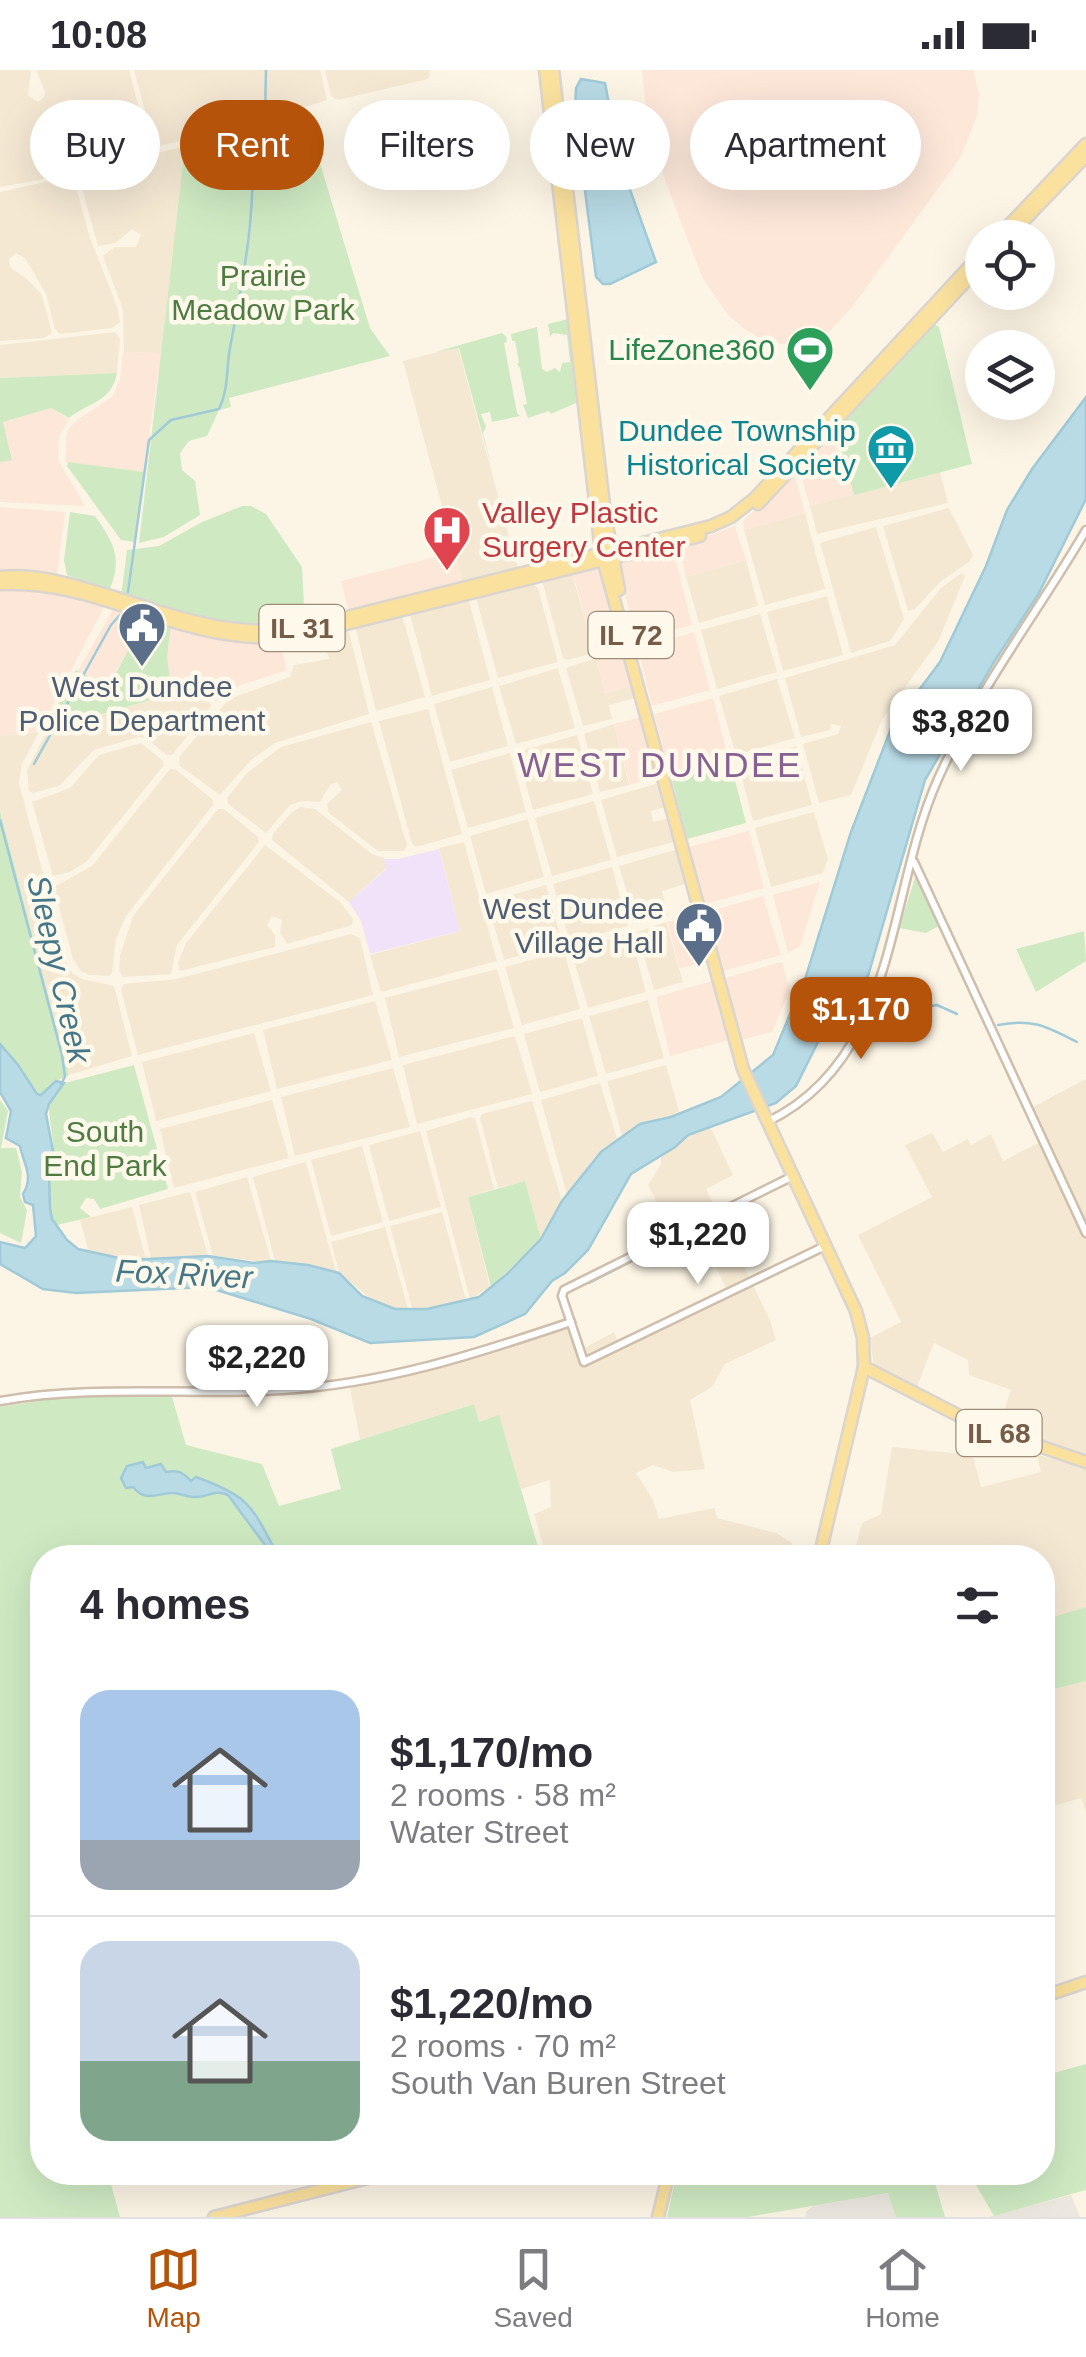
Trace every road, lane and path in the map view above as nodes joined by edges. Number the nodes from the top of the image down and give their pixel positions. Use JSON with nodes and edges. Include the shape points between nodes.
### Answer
{"nodes":[{"id":1,"x":549,"y":72,"type":"edge"},
{"id":2,"x":1086,"y":144,"type":"edge"},
{"id":3,"x":1086,"y":156,"type":"edge"},
{"id":4,"x":1014,"y":220,"type":"edge"},
{"id":5,"x":1024,"y":220,"type":"edge"},
{"id":6,"x":965,"y":271,"type":"edge"},
{"id":7,"x":965,"y":278,"type":"edge"},
{"id":8,"x":580,"y":295,"type":"junction"},
{"id":9,"x":931,"y":307,"type":"junction"},
{"id":10,"x":584,"y":330,"type":"junction"},
{"id":11,"x":1086,"y":530,"type":"edge"},
{"id":12,"x":607,"y":555,"type":"junction"},
{"id":13,"x":0,"y":580,"type":"edge"},
{"id":14,"x":913,"y":861,"type":"junction"},
{"id":15,"x":766,"y":1119,"type":"junction"},
{"id":16,"x":793,"y":1176,"type":"junction"},
{"id":17,"x":1086,"y":1233,"type":"edge"},
{"id":18,"x":826,"y":1246,"type":"junction"},
{"id":19,"x":571,"y":1322,"type":"junction"},
{"id":20,"x":864,"y":1367,"type":"junction"},
{"id":21,"x":0,"y":1401,"type":"edge"},
{"id":22,"x":1086,"y":1462,"type":"edge"},
{"id":23,"x":822,"y":1545,"type":"edge"},
{"id":24,"x":1086,"y":1982,"type":"edge"},
{"id":25,"x":1055,"y":1990,"type":"edge"},
{"id":26,"x":336,"y":2185,"type":"edge"},
{"id":27,"x":666,"y":2185,"type":"edge"},
{"id":28,"x":332,"y":2186,"type":"joint"},
{"id":29,"x":214,"y":2217,"type":"edge"},
{"id":30,"x":658,"y":2217,"type":"edge"}],
"edges":[{"from":1,"to":8,"type":"main road","number":"IL 72"},
{"from":1,"to":12,"type":"main road","number":"IL 72"},
{"from":2,"to":4,"type":"main road"},
{"from":3,"to":5,"type":"main road"},
{"from":6,"to":9,"type":"main road","number":"IL 31"},
{"from":7,"to":9,"type":"main road"},
{"from":8,"to":10,"type":"main road","number":"IL 72"},
{"from":8,"to":10,"type":"main road","via":[[594,306]]},
{"from":9,"to":12,"type":"main road","number":"IL 31","via":[[844,407],[731,517]]},
{"from":10,"to":12,"type":"main road","number":"IL 72"},
{"from":11,"to":14,"type":"street","via":[[939,777]]},
{"from":12,"to":13,"type":"main road","number":"IL 31","via":[[264,632],[204,624],[58,581]]},
{"from":12,"to":15,"type":"main road","number":"IL 72","via":[[744,1071]]},
{"from":14,"to":15,"type":"street","via":[[872,1003],[845,1053],[821,1084]]},
{"from":14,"to":17,"type":"street"},
{"from":15,"to":16,"type":"main road","number":"IL 72"},
{"from":16,"to":18,"type":"main road","number":"IL 72"},
{"from":16,"to":19,"type":"street","via":[[567,1288],[562,1295]]},
{"from":18,"to":19,"type":"street","via":[[584,1362]]},
{"from":18,"to":20,"type":"main road","number":"IL 72","via":[[859,1320]]},
{"from":19,"to":21,"type":"street","via":[[368,1381],[267,1391],[80,1390]]},
{"from":20,"to":22,"type":"main road","number":"IL 68","via":[[977,1425]]},
{"from":20,"to":23,"type":"main road","number":"IL 72"},
{"from":24,"to":25,"type":"main road"},
{"from":26,"to":28,"type":"main road"},
{"from":27,"to":30,"type":"main road"},
{"from":28,"to":29,"type":"main road"}]}
